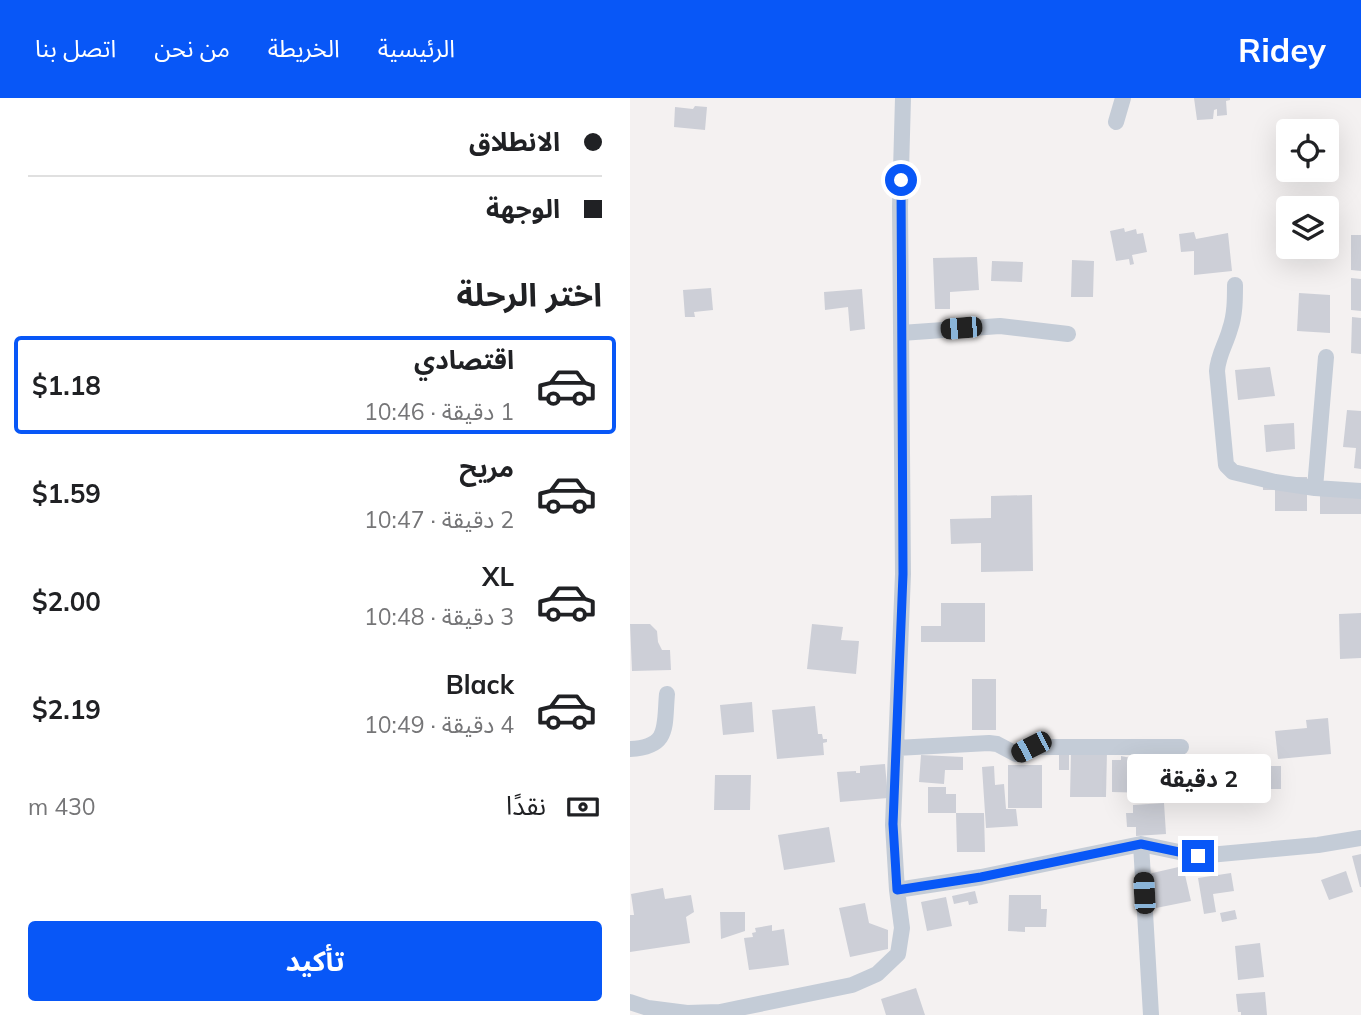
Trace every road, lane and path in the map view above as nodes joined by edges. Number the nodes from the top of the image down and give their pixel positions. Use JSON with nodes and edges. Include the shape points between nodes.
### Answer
{"nodes":[{"id":1,"x":902,"y":98,"type":"edge"},
{"id":2,"x":1123,"y":98,"type":"edge"},
{"id":3,"x":1116,"y":122,"type":"dead end"},
{"id":4,"x":1235,"y":285,"type":"dead end"},
{"id":5,"x":901,"y":333,"type":"junction"},
{"id":6,"x":1068,"y":334,"type":"dead end"},
{"id":7,"x":1326,"y":357,"type":"dead end"},
{"id":8,"x":1315,"y":488,"type":"junction"},
{"id":9,"x":1361,"y":491,"type":"edge"},
{"id":10,"x":667,"y":694,"type":"dead end"},
{"id":11,"x":1181,"y":747,"type":"dead end"},
{"id":12,"x":896,"y":748,"type":"junction"},
{"id":13,"x":630,"y":749,"type":"edge"},
{"id":14,"x":1361,"y":838,"type":"edge"},
{"id":15,"x":1141,"y":844,"type":"junction"},
{"id":16,"x":897,"y":890,"type":"junction"},
{"id":17,"x":630,"y":1002,"type":"edge"},
{"id":18,"x":1151,"y":1015,"type":"edge"}],
"edges":[{"from":1,"to":5,"type":"street"},
{"from":2,"to":3,"type":"street"},
{"from":4,"to":8,"type":"street","via":[[1233,318],[1217,371],[1226,465],[1237,473]]},
{"from":5,"to":6,"type":"street","via":[[1000,326]]},
{"from":5,"to":12,"type":"street","via":[[903,574]]},
{"from":7,"to":8,"type":"street"},
{"from":8,"to":9,"type":"street"},
{"from":10,"to":13,"type":"street","via":[[660,740],[651,747]]},
{"from":11,"to":12,"type":"street","via":[[1031,747],[1016,754],[989,743]]},
{"from":12,"to":16,"type":"street","via":[[893,824]]},
{"from":14,"to":15,"type":"street","via":[[1198,856]]},
{"from":15,"to":16,"type":"street"},
{"from":15,"to":18,"type":"street"},
{"from":16,"to":17,"type":"street","via":[[902,928],[898,954],[877,974],[852,985],[720,1012],[687,1013]]}]}
